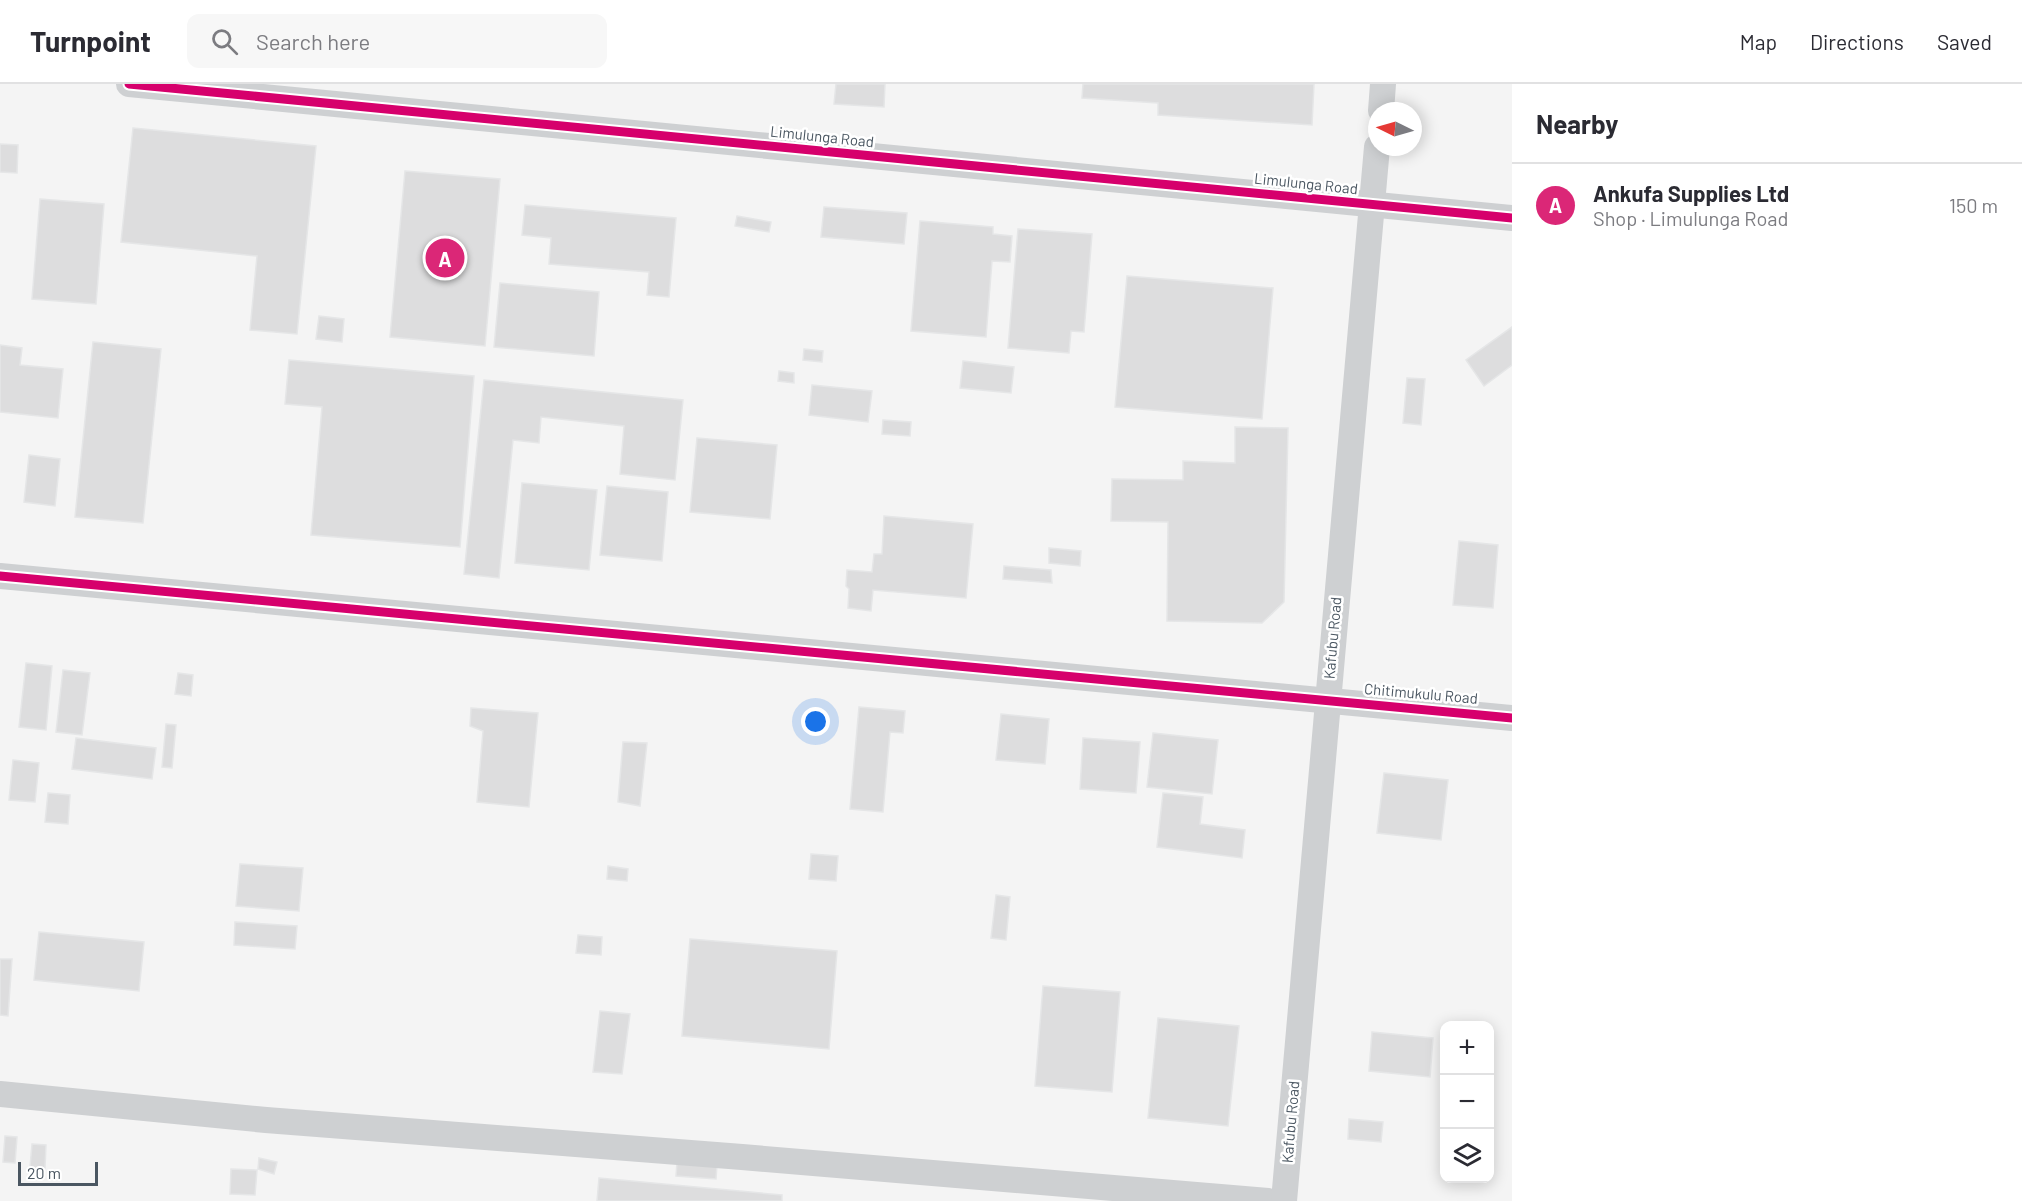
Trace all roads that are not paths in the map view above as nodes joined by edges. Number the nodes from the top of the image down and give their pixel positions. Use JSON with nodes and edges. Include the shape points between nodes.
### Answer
{"nodes":[{"id":1,"x":129,"y":84,"type":"edge"},
{"id":2,"x":1383,"y":84,"type":"edge"},
{"id":3,"x":1382,"y":102,"type":"edge"},
{"id":4,"x":1376,"y":156,"type":"edge"},
{"id":5,"x":1371,"y":206,"type":"junction"},
{"id":6,"x":1512,"y":218,"type":"edge"},
{"id":7,"x":0,"y":576,"type":"edge"},
{"id":8,"x":1327,"y":701,"type":"junction"},
{"id":9,"x":1512,"y":718,"type":"edge"},
{"id":10,"x":0,"y":1094,"type":"edge"},
{"id":11,"x":1268,"y":1201,"type":"edge"},
{"id":12,"x":1284,"y":1201,"type":"edge"}],
"edges":[{"from":1,"to":5,"type":"street","name":"Limulunga Road"},
{"from":2,"to":3,"type":"street"},
{"from":4,"to":5,"type":"street","name":"Kafubu Road"},
{"from":5,"to":6,"type":"street","name":"Limulunga Road"},
{"from":5,"to":8,"type":"street","name":"Kafubu Road"},
{"from":7,"to":8,"type":"street","name":"Chitimukulu Road"},
{"from":8,"to":9,"type":"street","name":"Chitimukulu Road"},
{"from":8,"to":12,"type":"street","name":"Kafubu Road"},
{"from":10,"to":11,"type":"street","via":[[266,1120]]}]}
